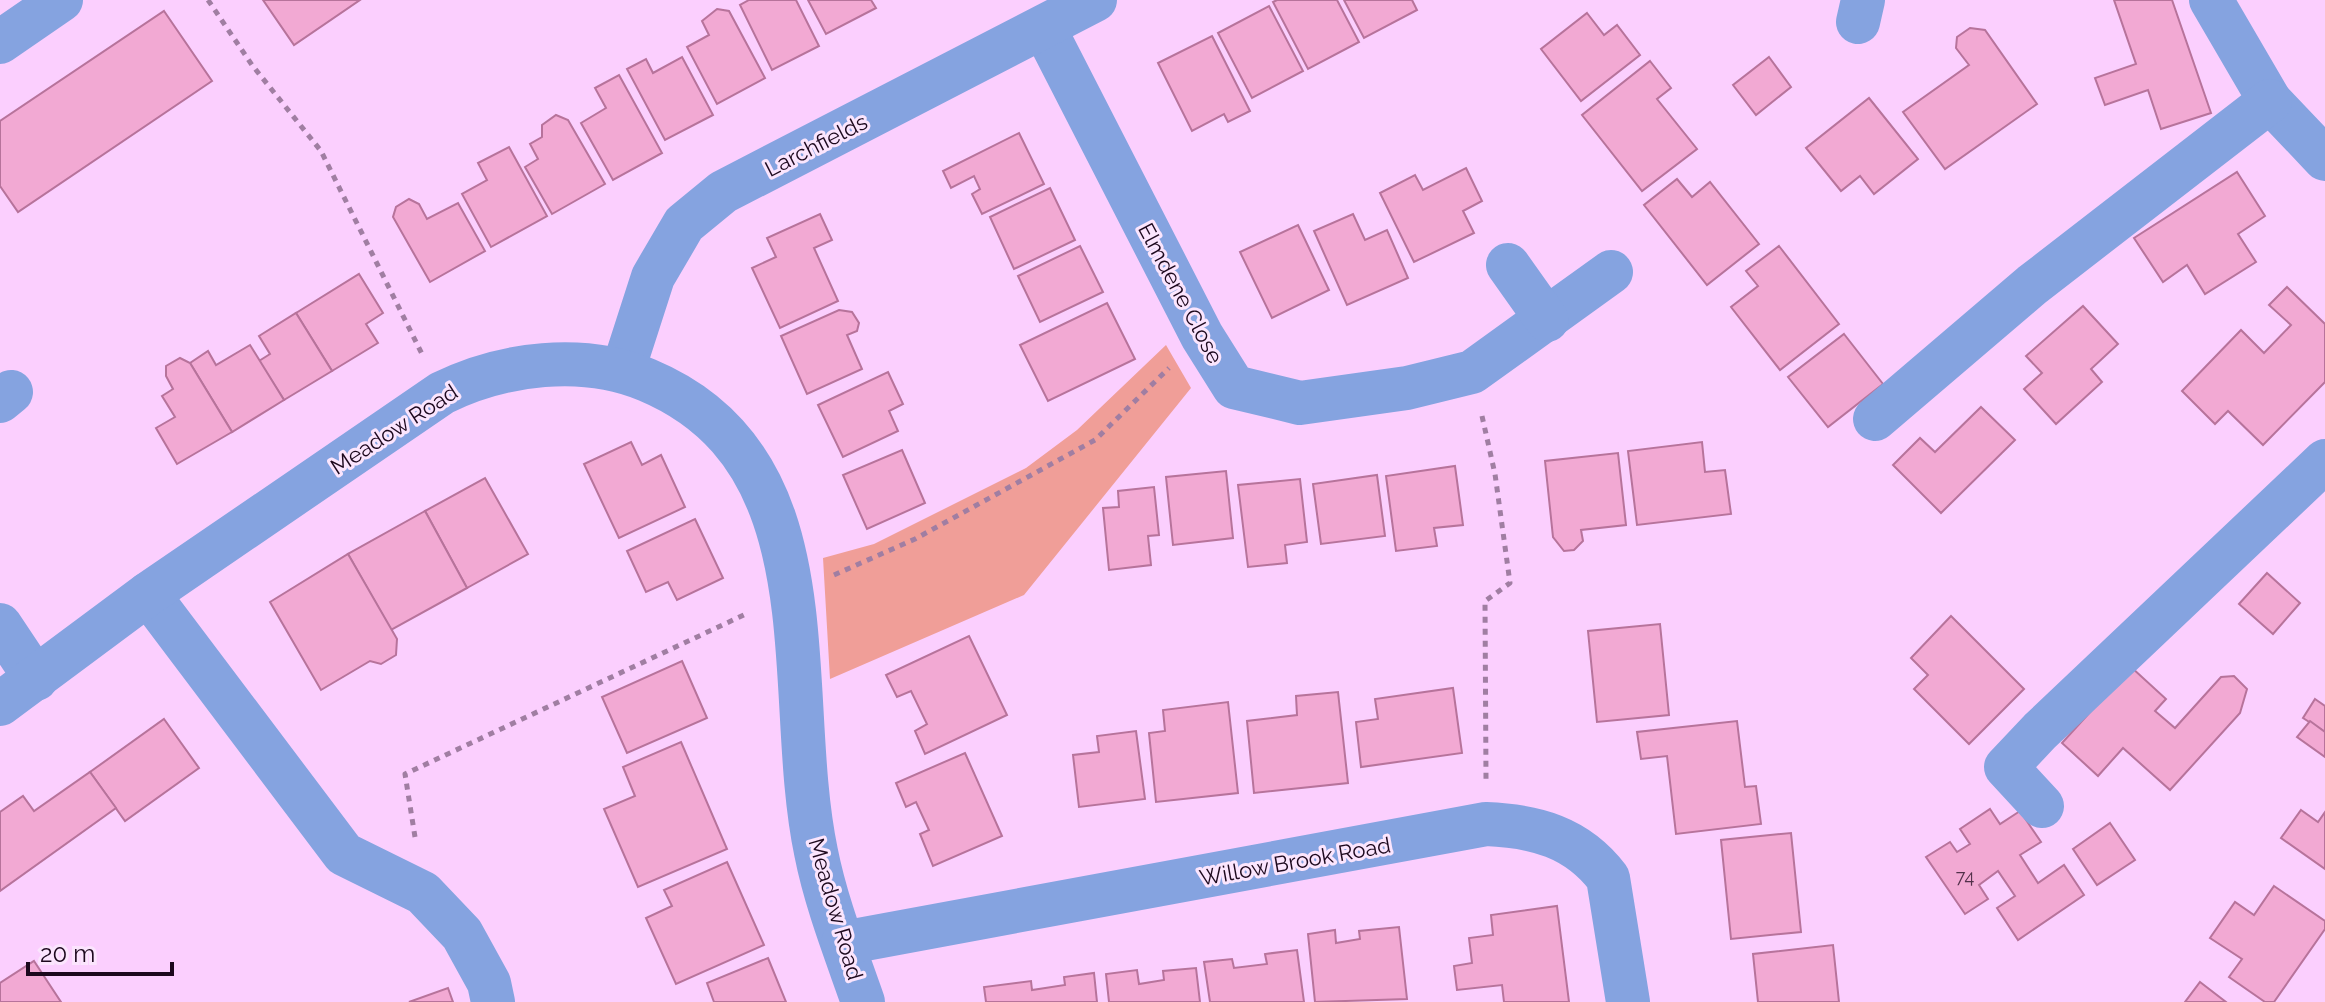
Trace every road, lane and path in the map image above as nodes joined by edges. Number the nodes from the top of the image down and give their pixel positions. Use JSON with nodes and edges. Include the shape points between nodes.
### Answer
{"nodes":[{"id":1,"x":61,"y":0,"type":"edge"},
{"id":2,"x":208,"y":0,"type":"edge"},
{"id":3,"x":1095,"y":0,"type":"edge"},
{"id":4,"x":2211,"y":0,"type":"edge"},
{"id":5,"x":1044,"y":28,"type":"junction"},
{"id":6,"x":0,"y":42,"type":"edge"},
{"id":7,"x":2270,"y":101,"type":"junction"},
{"id":8,"x":2325,"y":159,"type":"edge"},
{"id":9,"x":1508,"y":265,"type":"dead end"},
{"id":10,"x":1611,"y":272,"type":"dead end"},
{"id":11,"x":1547,"y":320,"type":"junction"},
{"id":12,"x":623,"y":370,"type":"junction"},
{"id":13,"x":1472,"y":372,"type":"junction"},
{"id":14,"x":442,"y":393,"type":"junction"},
{"id":15,"x":1875,"y":419,"type":"dead end"},
{"id":16,"x":2325,"y":461,"type":"edge"},
{"id":17,"x":148,"y":594,"type":"junction"},
{"id":18,"x":0,"y":625,"type":"edge"},
{"id":19,"x":36,"y":679,"type":"junction"},
{"id":20,"x":0,"y":704,"type":"edge"},
{"id":21,"x":2042,"y":806,"type":"dead end"},
{"id":22,"x":1486,"y":824,"type":"junction"},
{"id":23,"x":843,"y":943,"type":"junction"},
{"id":24,"x":493,"y":1002,"type":"edge"},
{"id":25,"x":863,"y":1002,"type":"edge"},
{"id":26,"x":1628,"y":1002,"type":"edge"}],
"edges":[{"from":1,"to":6,"type":"street"},
{"from":2,"to":14,"type":"path","via":[[321,151]]},
{"from":3,"to":5,"type":"street","name":"Larchfields"},
{"from":4,"to":7,"type":"street"},
{"from":5,"to":12,"type":"street","name":"Larchfields","via":[[723,192],[684,224],[653,277]]},
{"from":5,"to":13,"type":"street","name":"Elmdene Close","via":[[1202,336],[1234,387],[1300,403],[1407,388]]},
{"from":7,"to":8,"type":"street"},
{"from":7,"to":15,"type":"street","via":[[2032,285]]},
{"from":9,"to":11,"type":"street"},
{"from":10,"to":11,"type":"street","name":"Elmdene Close"},
{"from":11,"to":13,"type":"street","name":"Elmdene Close"},
{"from":12,"to":14,"type":"street","name":"Meadow Road","via":[[546,363]]},
{"from":12,"to":23,"type":"street","name":"Meadow Road","via":[[675,392],[719,426],[776,514],[793,592],[816,852]]},
{"from":13,"to":22,"type":"path","via":[[1495,474],[1510,583],[1485,601]]},
{"from":14,"to":17,"type":"street","name":"Meadow Road"},
{"from":16,"to":21,"type":"street","via":[[2006,767]]},
{"from":17,"to":19,"type":"street","name":"Meadow Road"},
{"from":17,"to":24,"type":"street","via":[[344,854],[423,893],[462,934],[489,983]]},
{"from":18,"to":19,"type":"street"},
{"from":19,"to":20,"type":"street","name":"Meadow Road"},
{"from":22,"to":23,"type":"street","name":"Willow Brook Road"},
{"from":22,"to":26,"type":"street","name":"Willow Brook Road","via":[[1527,826],[1566,840],[1595,861],[1614,898]]},
{"from":23,"to":25,"type":"street","name":"Meadow Road"}]}
